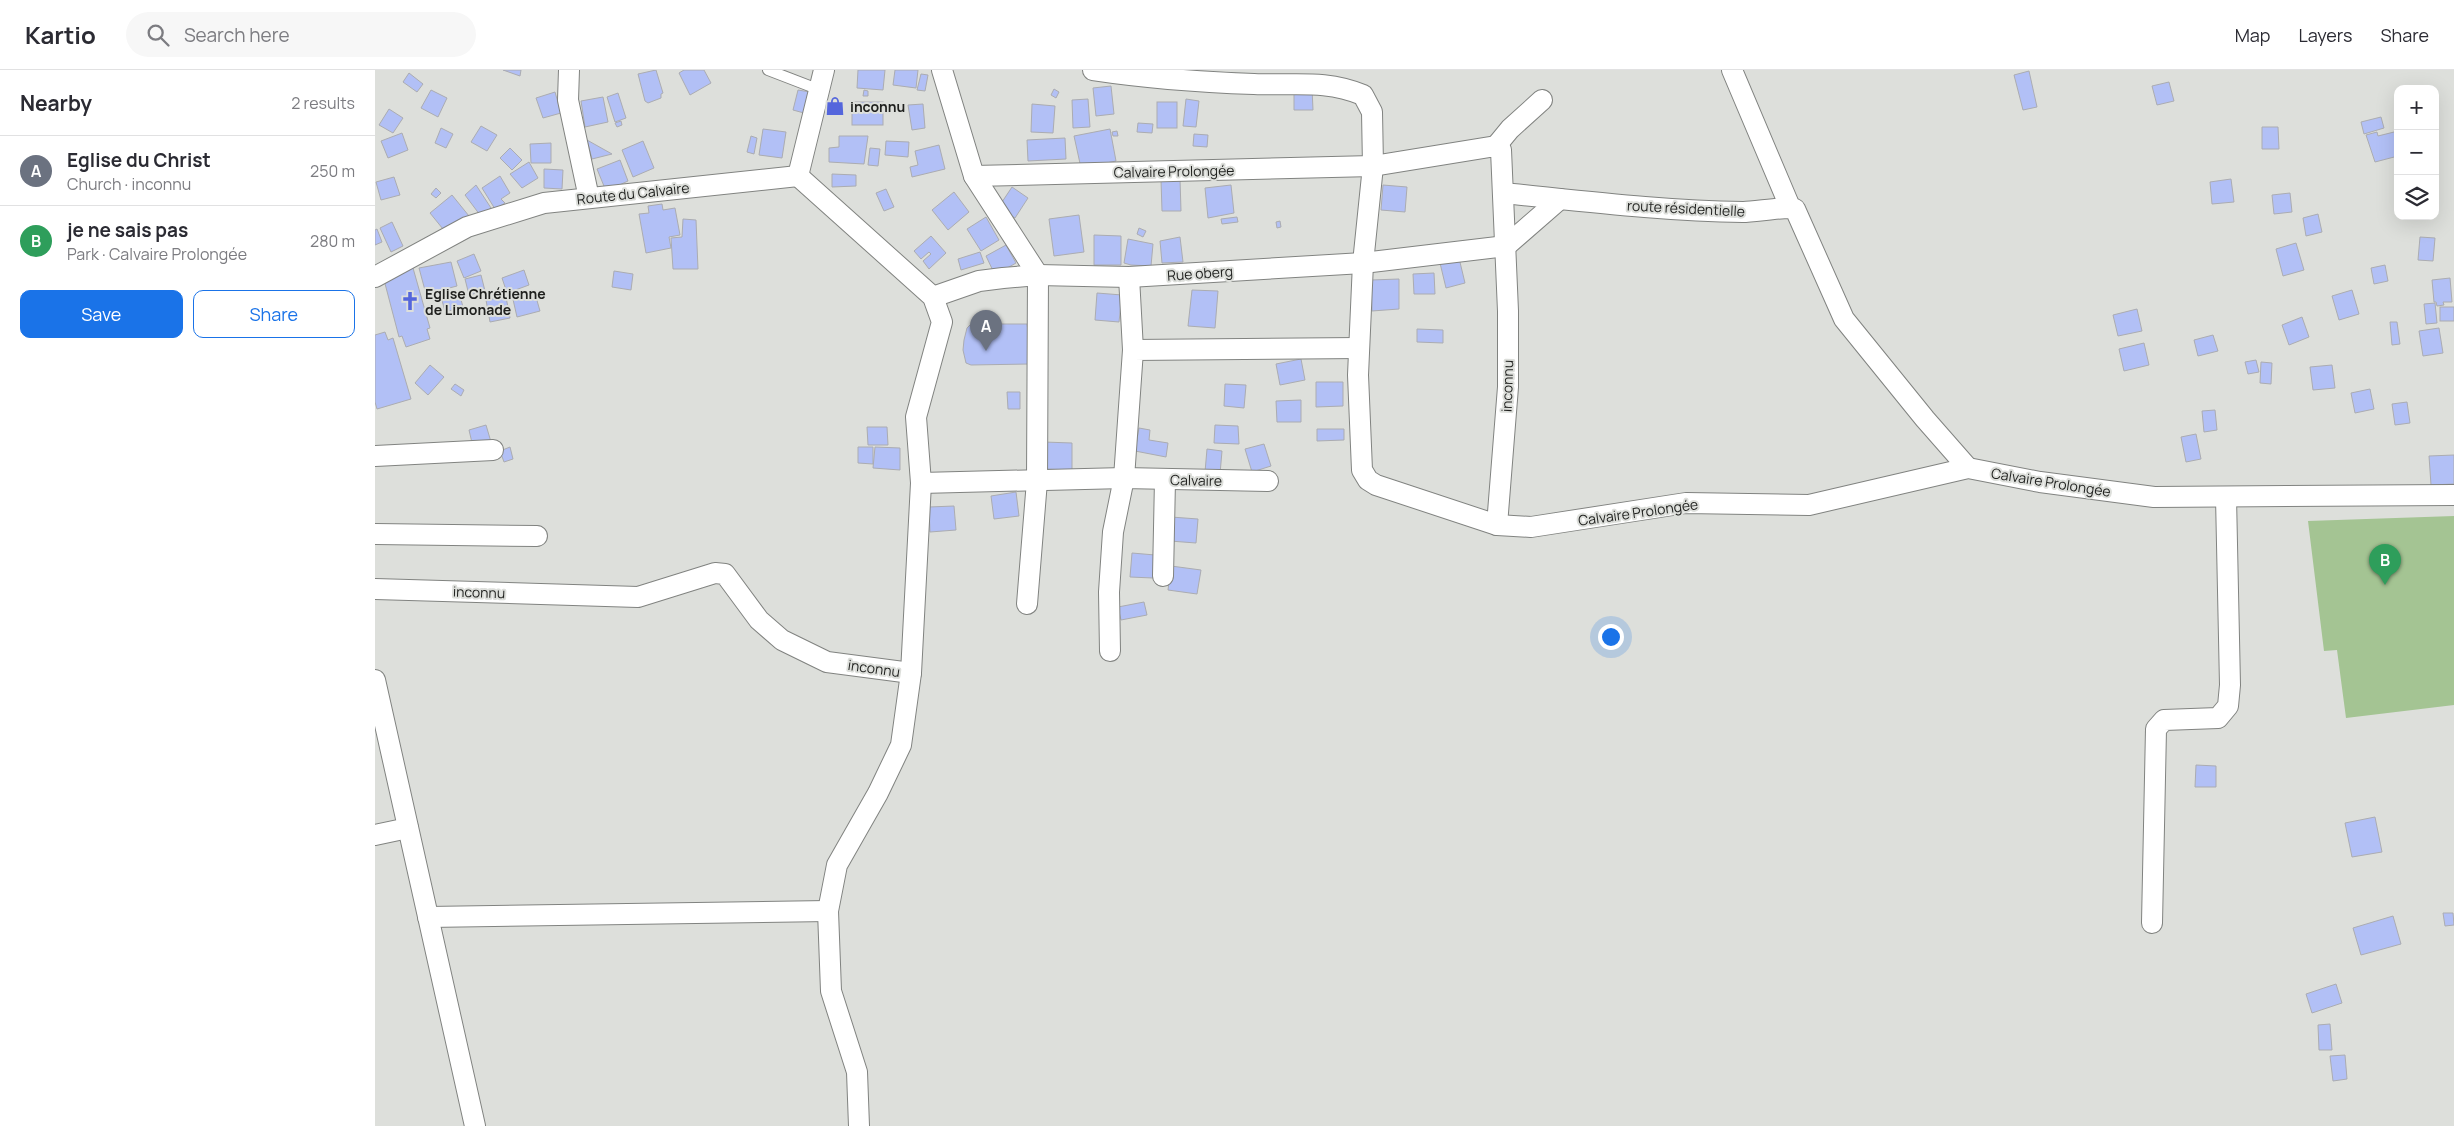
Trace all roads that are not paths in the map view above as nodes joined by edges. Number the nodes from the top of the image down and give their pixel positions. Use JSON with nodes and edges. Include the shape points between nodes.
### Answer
{"nodes":[{"id":1,"x":569,"y":70,"type":"edge"},
{"id":2,"x":768,"y":70,"type":"edge"},
{"id":3,"x":824,"y":70,"type":"edge"},
{"id":4,"x":943,"y":70,"type":"edge"},
{"id":5,"x":1093,"y":70,"type":"edge"},
{"id":6,"x":1732,"y":70,"type":"edge"},
{"id":7,"x":1130,"y":73,"type":"edge"},
{"id":8,"x":820,"y":90,"type":"junction"},
{"id":9,"x":1542,"y":100,"type":"dead end"},
{"id":10,"x":1496,"y":146,"type":"junction"},
{"id":11,"x":1373,"y":166,"type":"junction"},
{"id":12,"x":798,"y":176,"type":"junction"},
{"id":13,"x":974,"y":176,"type":"junction"},
{"id":14,"x":1503,"y":193,"type":"junction"},
{"id":15,"x":589,"y":198,"type":"junction"},
{"id":16,"x":1560,"y":199,"type":"junction"},
{"id":17,"x":1790,"y":207,"type":"junction"},
{"id":18,"x":1506,"y":246,"type":"junction"},
{"id":19,"x":1363,"y":263,"type":"junction"},
{"id":20,"x":1038,"y":275,"type":"junction"},
{"id":21,"x":375,"y":277,"type":"edge"},
{"id":22,"x":1129,"y":277,"type":"junction"},
{"id":23,"x":933,"y":297,"type":"junction"},
{"id":24,"x":1359,"y":348,"type":"junction"},
{"id":25,"x":1133,"y":350,"type":"junction"},
{"id":26,"x":493,"y":450,"type":"dead end"},
{"id":27,"x":375,"y":456,"type":"edge"},
{"id":28,"x":1968,"y":468,"type":"junction"},
{"id":29,"x":1124,"y":478,"type":"junction"},
{"id":30,"x":1165,"y":480,"type":"junction"},
{"id":31,"x":1037,"y":481,"type":"junction"},
{"id":32,"x":1268,"y":481,"type":"dead end"},
{"id":33,"x":921,"y":482,"type":"junction"},
{"id":34,"x":2454,"y":495,"type":"edge"},
{"id":35,"x":2226,"y":497,"type":"junction"},
{"id":36,"x":1497,"y":525,"type":"junction"},
{"id":37,"x":375,"y":534,"type":"edge"},
{"id":38,"x":537,"y":536,"type":"dead end"},
{"id":39,"x":1163,"y":576,"type":"dead end"},
{"id":40,"x":375,"y":589,"type":"edge"},
{"id":41,"x":1027,"y":604,"type":"dead end"},
{"id":42,"x":1110,"y":651,"type":"dead end"},
{"id":43,"x":911,"y":673,"type":"junction"},
{"id":44,"x":375,"y":680,"type":"edge"},
{"id":45,"x":408,"y":828,"type":"junction"},
{"id":46,"x":375,"y":835,"type":"edge"},
{"id":47,"x":828,"y":911,"type":"junction"},
{"id":48,"x":428,"y":917,"type":"junction"},
{"id":49,"x":2152,"y":924,"type":"dead end"},
{"id":50,"x":475,"y":1126,"type":"edge"},
{"id":51,"x":859,"y":1126,"type":"edge"}],
"edges":[{"from":1,"to":15,"type":"street","via":[[568,100]]},
{"from":2,"to":8,"type":"lane"},
{"from":3,"to":8,"type":"street"},
{"from":4,"to":13,"type":"street"},
{"from":5,"to":7,"type":"street"},
{"from":6,"to":17,"type":"street"},
{"from":7,"to":11,"type":"street","name":"Calvaire Prolongée","via":[[1257,84],[1315,83],[1346,88],[1363,95],[1372,112]]},
{"from":8,"to":12,"type":"street"},
{"from":9,"to":10,"type":"street"},
{"from":10,"to":11,"type":"street"},
{"from":10,"to":14,"type":"street","name":"inconnu","via":[[1501,150]]},
{"from":11,"to":13,"type":"street","name":"Calvaire Prolongée"},
{"from":11,"to":19,"type":"street","name":"Calvaire Prolongée"},
{"from":12,"to":15,"type":"street","name":"Route du Calvaire"},
{"from":12,"to":23,"type":"street","name":"inconnu"},
{"from":13,"to":20,"type":"street"},
{"from":14,"to":16,"type":"street","name":"route résidentielle"},
{"from":14,"to":18,"type":"street","name":"inconnu"},
{"from":15,"to":21,"type":"street","name":"Route du Calvaire","via":[[544,202],[467,227]]},
{"from":16,"to":17,"type":"street","name":"route résidentielle","via":[[1691,211],[1761,212]]},
{"from":16,"to":18,"type":"street"},
{"from":17,"to":28,"type":"street","via":[[1795,209],[1844,319]]},
{"from":18,"to":19,"type":"street"},
{"from":18,"to":36,"type":"street","name":"inconnu","via":[[1508,387]]},
{"from":19,"to":22,"type":"street","name":"Rue oberg"},
{"from":19,"to":24,"type":"street","name":"Calvaire Prolongée"},
{"from":20,"to":22,"type":"street","name":"Rue oberg"},
{"from":20,"to":23,"type":"street","via":[[979,280]]},
{"from":20,"to":31,"type":"street"},
{"from":22,"to":25,"type":"street"},
{"from":23,"to":33,"type":"street","name":"inconnu","via":[[942,322],[916,417]]},
{"from":24,"to":25,"type":"street"},
{"from":24,"to":36,"type":"street","name":"Calvaire Prolongée","via":[[1362,470],[1368,480]]},
{"from":25,"to":29,"type":"street"},
{"from":26,"to":27,"type":"street"},
{"from":28,"to":35,"type":"street","name":"Calvaire Prolongée","via":[[2154,498]]},
{"from":28,"to":36,"type":"street","name":"Calvaire Prolongée","via":[[1809,505],[1687,503],[1531,527]]},
{"from":29,"to":30,"type":"street","name":"Calvaire"},
{"from":29,"to":31,"type":"street","name":"Calvaire"},
{"from":29,"to":42,"type":"street","via":[[1113,532]]},
{"from":30,"to":32,"type":"street","name":"Calvaire"},
{"from":30,"to":39,"type":"street"},
{"from":31,"to":33,"type":"street"},
{"from":31,"to":41,"type":"street"},
{"from":33,"to":43,"type":"street","name":"inconnu"},
{"from":34,"to":35,"type":"street","name":"Calvaire Prolongée"},
{"from":35,"to":49,"type":"street","via":[[2228,706],[2218,718],[2164,720],[2156,728]]},
{"from":37,"to":38,"type":"street"},
{"from":40,"to":43,"type":"street","name":"inconnu","via":[[638,597],[715,573],[725,574],[759,620],[781,640],[827,662]]},
{"from":43,"to":47,"type":"street","via":[[901,746],[837,865]]},
{"from":44,"to":45,"type":"street"},
{"from":45,"to":46,"type":"street"},
{"from":45,"to":48,"type":"street"},
{"from":47,"to":48,"type":"street"},
{"from":47,"to":51,"type":"street","via":[[831,991],[857,1072]]},
{"from":48,"to":50,"type":"street"}]}
